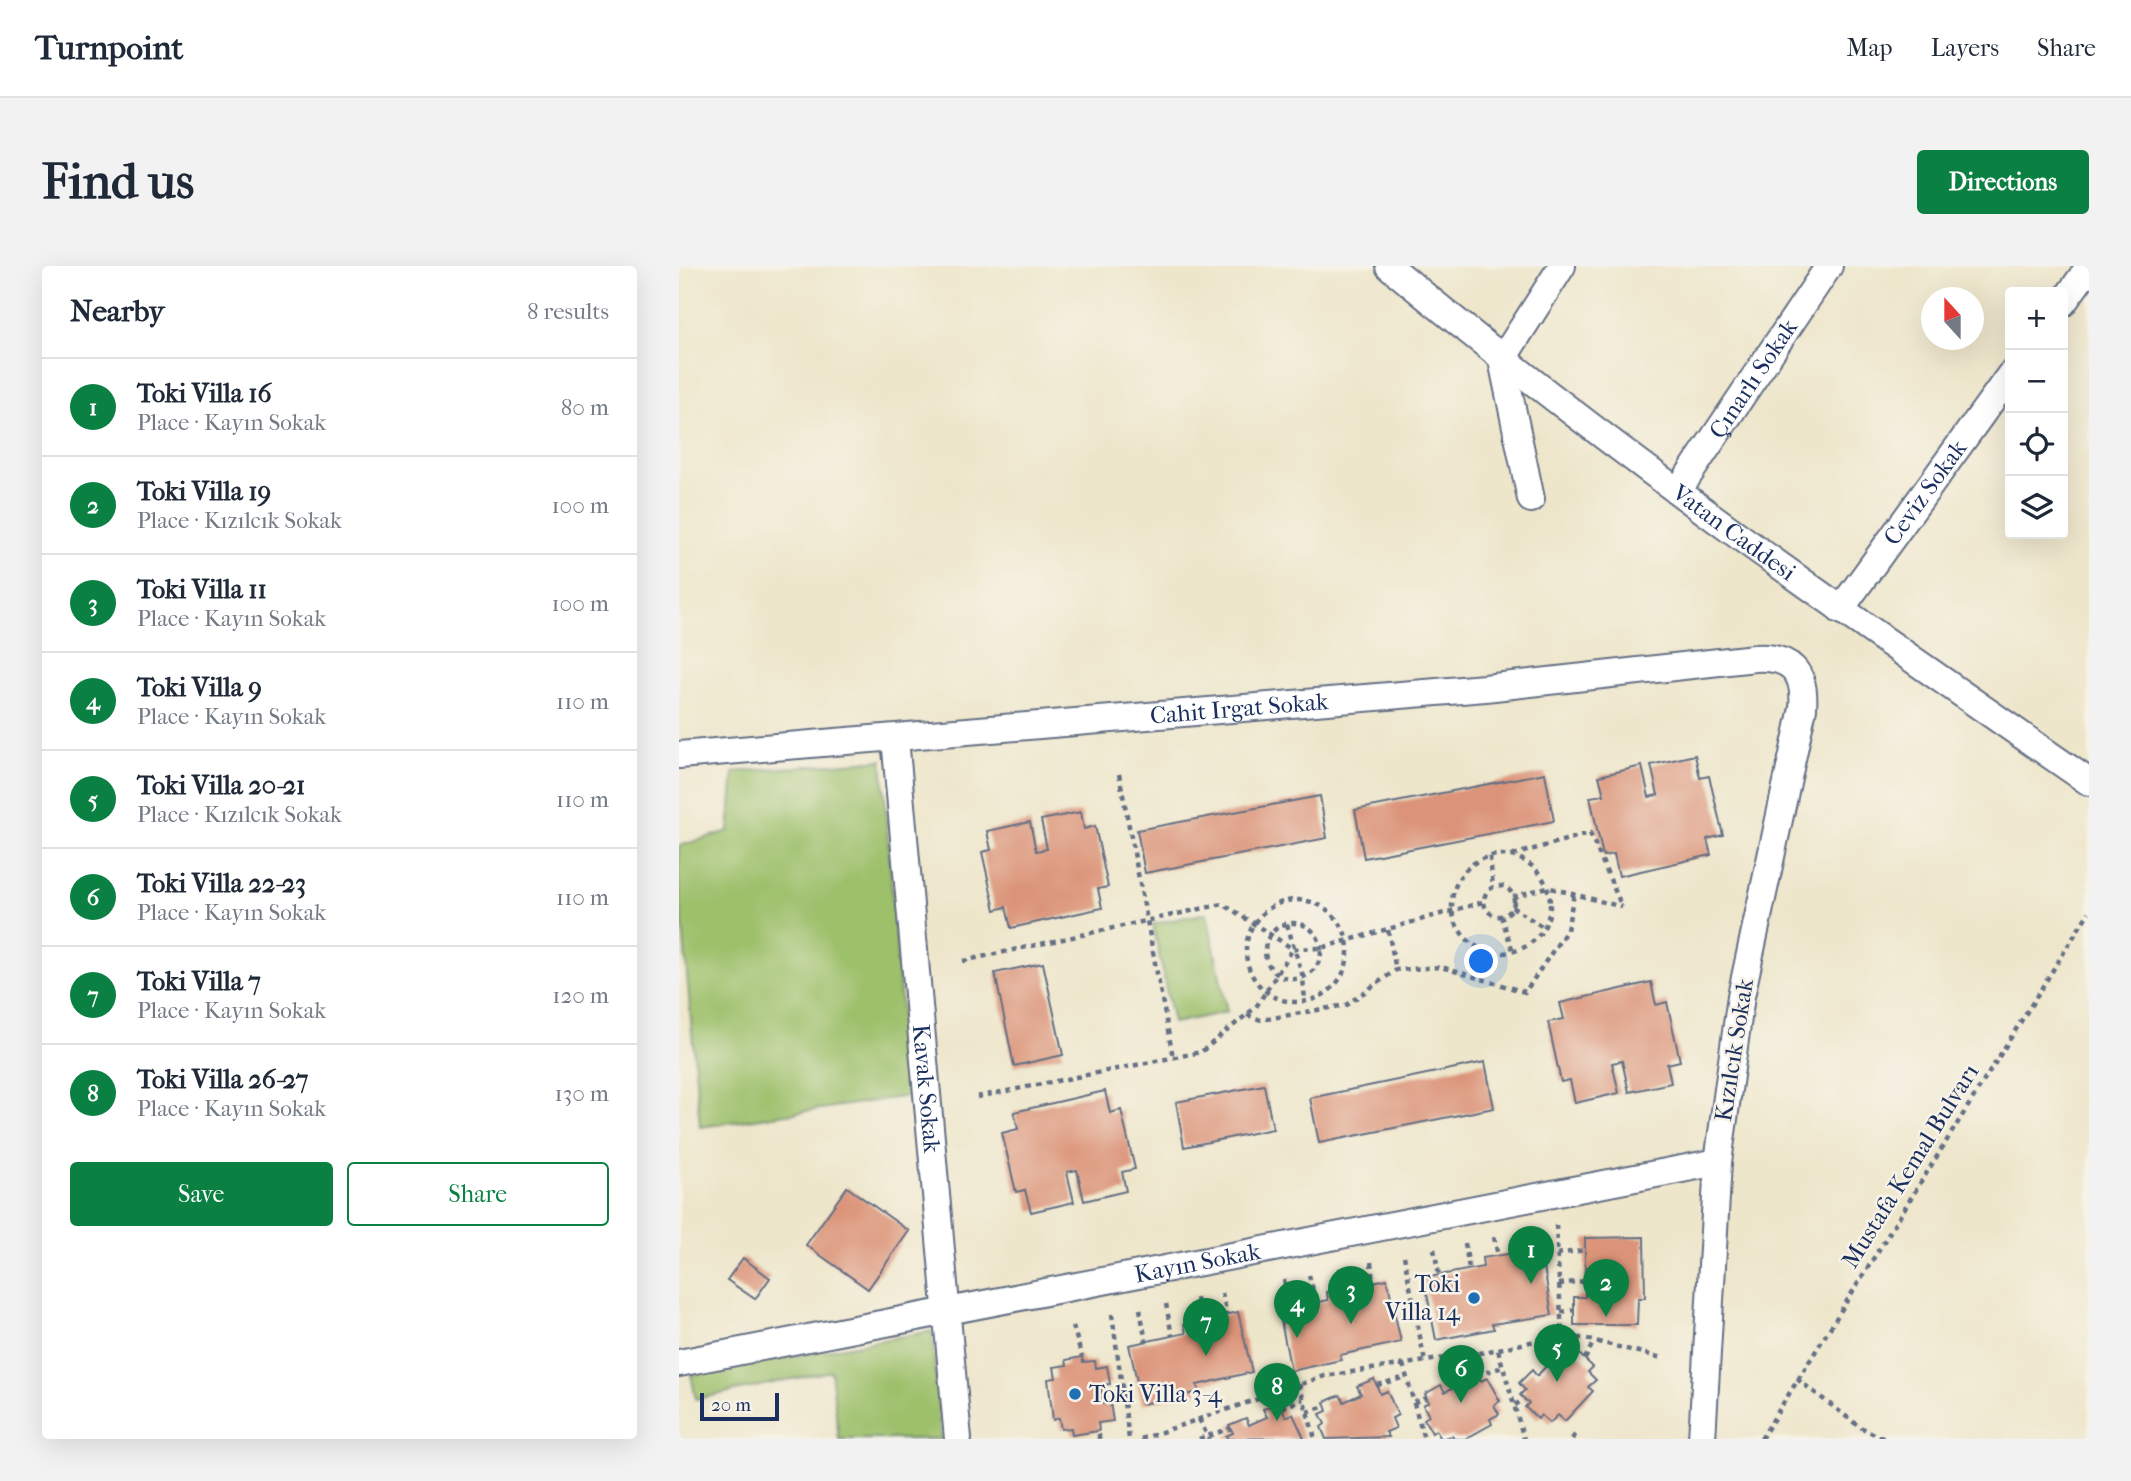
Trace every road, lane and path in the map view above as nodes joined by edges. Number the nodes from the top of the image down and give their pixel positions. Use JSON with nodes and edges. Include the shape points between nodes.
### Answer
{"nodes":[{"id":1,"x":1389,"y":266,"type":"edge"},
{"id":2,"x":1562,"y":266,"type":"edge"},
{"id":3,"x":1829,"y":266,"type":"edge"},
{"id":4,"x":2089,"y":267,"type":"edge"},
{"id":5,"x":2068,"y":296,"type":"edge"},
{"id":6,"x":1502,"y":360,"type":"junction"},
{"id":7,"x":2005,"y":382,"type":"edge"},
{"id":8,"x":1678,"y":491,"type":"junction"},
{"id":9,"x":1531,"y":499,"type":"dead end"},
{"id":10,"x":1840,"y":610,"type":"junction"},
{"id":11,"x":1794,"y":668,"type":"joint"},
{"id":12,"x":895,"y":738,"type":"junction"},
{"id":13,"x":679,"y":755,"type":"edge"},
{"id":14,"x":1119,"y":774,"type":"dead end"},
{"id":15,"x":2089,"y":782,"type":"edge"},
{"id":16,"x":1511,"y":856,"type":"junction"},
{"id":17,"x":1490,"y":857,"type":"junction"},
{"id":18,"x":1493,"y":887,"type":"junction"},
{"id":19,"x":1547,"y":887,"type":"junction"},
{"id":20,"x":1574,"y":894,"type":"junction"},
{"id":21,"x":1513,"y":897,"type":"junction"},
{"id":22,"x":1483,"y":902,"type":"junction"},
{"id":23,"x":1513,"y":907,"type":"junction"},
{"id":24,"x":2089,"y":912,"type":"edge"},
{"id":25,"x":1453,"y":913,"type":"junction"},
{"id":26,"x":1501,"y":916,"type":"junction"},
{"id":27,"x":1149,"y":920,"type":"junction"},
{"id":28,"x":1254,"y":923,"type":"junction"},
{"id":29,"x":1287,"y":924,"type":"junction"},
{"id":30,"x":1543,"y":927,"type":"junction"},
{"id":31,"x":1388,"y":930,"type":"junction"},
{"id":32,"x":1272,"y":934,"type":"junction"},
{"id":33,"x":1347,"y":942,"type":"junction"},
{"id":34,"x":1321,"y":948,"type":"junction"},
{"id":35,"x":1293,"y":949,"type":"junction"},
{"id":36,"x":1513,"y":951,"type":"junction"},
{"id":37,"x":963,"y":961,"type":"dead end"},
{"id":38,"x":1396,"y":970,"type":"junction"},
{"id":39,"x":1277,"y":974,"type":"junction"},
{"id":40,"x":1303,"y":977,"type":"junction"},
{"id":41,"x":1265,"y":991,"type":"junction"},
{"id":42,"x":1305,"y":1001,"type":"junction"},
{"id":43,"x":1247,"y":1015,"type":"junction"},
{"id":44,"x":1173,"y":1057,"type":"junction"},
{"id":45,"x":977,"y":1097,"type":"dead end"},
{"id":46,"x":1717,"y":1162,"type":"junction"},
{"id":47,"x":1556,"y":1225,"type":"dead end"},
{"id":48,"x":1524,"y":1231,"type":"dead end"},
{"id":49,"x":1494,"y":1237,"type":"dead end"},
{"id":50,"x":1465,"y":1243,"type":"dead end"},
{"id":51,"x":1434,"y":1249,"type":"dead end"},
{"id":52,"x":1585,"y":1250,"type":"dead end"},
{"id":53,"x":1526,"y":1251,"type":"dead end"},
{"id":54,"x":1557,"y":1254,"type":"junction"},
{"id":55,"x":1404,"y":1256,"type":"dead end"},
{"id":56,"x":1498,"y":1256,"type":"dead end"},
{"id":57,"x":1371,"y":1262,"type":"dead end"},
{"id":58,"x":1340,"y":1268,"type":"dead end"},
{"id":59,"x":1469,"y":1269,"type":"dead end"},
{"id":60,"x":1309,"y":1275,"type":"dead end"},
{"id":61,"x":1439,"y":1275,"type":"dead end"},
{"id":62,"x":1284,"y":1280,"type":"dead end"},
{"id":63,"x":1585,"y":1281,"type":"dead end"},
{"id":64,"x":1373,"y":1282,"type":"dead end"},
{"id":65,"x":1559,"y":1284,"type":"junction"},
{"id":66,"x":1345,"y":1288,"type":"dead end"},
{"id":67,"x":1222,"y":1293,"type":"dead end"},
{"id":68,"x":1196,"y":1298,"type":"dead end"},
{"id":69,"x":1316,"y":1303,"type":"dead end"},
{"id":70,"x":1166,"y":1304,"type":"dead end"},
{"id":71,"x":1291,"y":1308,"type":"dead end"},
{"id":72,"x":1140,"y":1309,"type":"dead end"},
{"id":73,"x":944,"y":1310,"type":"junction"},
{"id":74,"x":1574,"y":1310,"type":"dead end"},
{"id":75,"x":1561,"y":1312,"type":"junction"},
{"id":76,"x":1112,"y":1314,"type":"dead end"},
{"id":77,"x":1227,"y":1315,"type":"dead end"},
{"id":78,"x":1201,"y":1320,"type":"dead end"},
{"id":79,"x":1073,"y":1326,"type":"dead end"},
{"id":80,"x":1172,"y":1336,"type":"dead end"},
{"id":81,"x":1563,"y":1336,"type":"junction"},
{"id":82,"x":1594,"y":1341,"type":"junction"},
{"id":83,"x":1146,"y":1342,"type":"dead end"},
{"id":84,"x":1498,"y":1350,"type":"junction"},
{"id":85,"x":1082,"y":1357,"type":"dead end"},
{"id":86,"x":1662,"y":1358,"type":"dead end"},
{"id":87,"x":1585,"y":1359,"type":"dead end"},
{"id":88,"x":1425,"y":1362,"type":"junction"},
{"id":89,"x":679,"y":1363,"type":"edge"},
{"id":90,"x":1403,"y":1364,"type":"junction"},
{"id":91,"x":1503,"y":1367,"type":"junction"},
{"id":92,"x":1477,"y":1375,"type":"dead end"},
{"id":93,"x":1406,"y":1377,"type":"junction"},
{"id":94,"x":1797,"y":1379,"type":"junction"},
{"id":95,"x":1299,"y":1384,"type":"junction"},
{"id":96,"x":1377,"y":1385,"type":"dead end"},
{"id":97,"x":1427,"y":1398,"type":"dead end"},
{"id":98,"x":1303,"y":1399,"type":"junction"},
{"id":99,"x":1525,"y":1399,"type":"dead end"},
{"id":100,"x":1414,"y":1402,"type":"junction"},
{"id":101,"x":1515,"y":1405,"type":"junction"},
{"id":102,"x":1325,"y":1406,"type":"dead end"},
{"id":103,"x":1282,"y":1408,"type":"dead end"},
{"id":104,"x":1307,"y":1412,"type":"junction"},
{"id":105,"x":1199,"y":1419,"type":"junction"},
{"id":106,"x":1231,"y":1428,"type":"dead end"},
{"id":107,"x":1099,"y":1431,"type":"dead end"},
{"id":108,"x":1577,"y":1432,"type":"dead end"},
{"id":109,"x":1208,"y":1437,"type":"edge"},
{"id":110,"x":958,"y":1439,"type":"edge"},
{"id":111,"x":1099,"y":1439,"type":"edge"},
{"id":112,"x":1129,"y":1439,"type":"edge"},
{"id":113,"x":1141,"y":1439,"type":"edge"},
{"id":114,"x":1199,"y":1439,"type":"edge"},
{"id":115,"x":1315,"y":1439,"type":"edge"},
{"id":116,"x":1424,"y":1439,"type":"edge"},
{"id":117,"x":1524,"y":1439,"type":"edge"},
{"id":118,"x":1572,"y":1439,"type":"edge"},
{"id":119,"x":1702,"y":1439,"type":"edge"},
{"id":120,"x":1761,"y":1439,"type":"edge"},
{"id":121,"x":1885,"y":1439,"type":"edge"}],
"edges":[{"from":1,"to":6,"type":"street","name":"Vatan Caddesi"},
{"from":2,"to":6,"type":"street"},
{"from":3,"to":8,"type":"street","name":"Çınarlı Sokak"},
{"from":4,"to":5,"type":"street"},
{"from":6,"to":8,"type":"street","name":"Vatan Caddesi"},
{"from":6,"to":9,"type":"street"},
{"from":7,"to":10,"type":"street","name":"Ceviz Sokak"},
{"from":8,"to":10,"type":"street","name":"Vatan Caddesi"},
{"from":10,"to":15,"type":"street","name":"Vatan Caddesi"},
{"from":11,"to":12,"type":"street","name":"Cahit Irgat Sokak","via":[[1782,659],[1755,657],[1485,688]]},
{"from":11,"to":46,"type":"street","name":"Kızılcık Sokak","via":[[1804,692],[1803,708],[1741,996]]},
{"from":12,"to":13,"type":"street","name":"Cahit Irgat Sokak"},
{"from":12,"to":73,"type":"street","name":"Kavak Sokak"},
{"from":14,"to":27,"type":"path"},
{"from":16,"to":17,"type":"path"},
{"from":16,"to":19,"type":"path","via":[[1527,862]]},
{"from":16,"to":20,"type":"path","via":[[1590,833],[1622,906]]},
{"from":17,"to":18,"type":"path"},
{"from":17,"to":25,"type":"path","via":[[1466,869],[1457,882]]},
{"from":18,"to":21,"type":"path","via":[[1503,886]]},
{"from":18,"to":22,"type":"path"},
{"from":19,"to":20,"type":"path"},
{"from":19,"to":21,"type":"path"},
{"from":19,"to":30,"type":"path","via":[[1550,903]]},
{"from":20,"to":38,"type":"path","via":[[1567,930],[1525,992],[1441,967]]},
{"from":21,"to":23,"type":"path"},
{"from":22,"to":25,"type":"path"},
{"from":22,"to":26,"type":"path","via":[[1487,911]]},
{"from":23,"to":26,"type":"path"},
{"from":23,"to":30,"type":"path"},
{"from":24,"to":94,"type":"path","name":"Mustafa Kemal Bulvarı"},
{"from":25,"to":31,"type":"path"},
{"from":25,"to":36,"type":"path","via":[[1458,928],[1481,949]]},
{"from":26,"to":36,"type":"path"},
{"from":27,"to":28,"type":"path","via":[[1223,904]]},
{"from":27,"to":37,"type":"path"},
{"from":27,"to":44,"type":"path"},
{"from":28,"to":32,"type":"path"},
{"from":28,"to":33,"type":"path","via":[[1281,902],[1298,900],[1330,912]]},
{"from":28,"to":41,"type":"path","via":[[1246,956],[1250,973]]},
{"from":29,"to":32,"type":"path"},
{"from":29,"to":34,"type":"path","via":[[1305,926]]},
{"from":29,"to":35,"type":"path"},
{"from":30,"to":36,"type":"path","via":[[1527,945]]},
{"from":31,"to":33,"type":"path"},
{"from":31,"to":38,"type":"path"},
{"from":32,"to":35,"type":"path"},
{"from":32,"to":39,"type":"path","via":[[1266,960]]},
{"from":33,"to":34,"type":"path"},
{"from":33,"to":42,"type":"path","via":[[1347,958],[1338,980],[1320,996]]},
{"from":34,"to":35,"type":"path"},
{"from":34,"to":40,"type":"path","via":[[1317,966]]},
{"from":35,"to":39,"type":"path"},
{"from":35,"to":40,"type":"path"},
{"from":38,"to":43,"type":"path","via":[[1346,1005],[1261,1020]]},
{"from":39,"to":40,"type":"path"},
{"from":39,"to":41,"type":"path"},
{"from":40,"to":42,"type":"path"},
{"from":41,"to":42,"type":"path","via":[[1289,1002]]},
{"from":41,"to":43,"type":"path"},
{"from":43,"to":44,"type":"path","via":[[1201,1052]]},
{"from":44,"to":45,"type":"path"},
{"from":46,"to":73,"type":"street","name":"Kayın Sokak"},
{"from":46,"to":119,"type":"street","name":"Kızılcık Sokak"},
{"from":47,"to":54,"type":"path"},
{"from":48,"to":53,"type":"path"},
{"from":49,"to":56,"type":"path"},
{"from":50,"to":59,"type":"path"},
{"from":51,"to":61,"type":"path"},
{"from":52,"to":54,"type":"path"},
{"from":54,"to":65,"type":"path"},
{"from":55,"to":88,"type":"path"},
{"from":57,"to":64,"type":"path"},
{"from":58,"to":66,"type":"path"},
{"from":60,"to":69,"type":"path"},
{"from":62,"to":71,"type":"path"},
{"from":63,"to":65,"type":"path"},
{"from":65,"to":75,"type":"path"},
{"from":67,"to":77,"type":"path"},
{"from":68,"to":78,"type":"path"},
{"from":70,"to":80,"type":"path"},
{"from":72,"to":83,"type":"path"},
{"from":73,"to":89,"type":"street","name":"Kayın Sokak"},
{"from":73,"to":110,"type":"street","name":"Kavak Sokak"},
{"from":74,"to":75,"type":"path"},
{"from":75,"to":81,"type":"path"},
{"from":76,"to":112,"type":"path"},
{"from":79,"to":85,"type":"path"},
{"from":81,"to":82,"type":"path"},
{"from":81,"to":84,"type":"path"},
{"from":82,"to":86,"type":"path"},
{"from":82,"to":87,"type":"path"},
{"from":84,"to":88,"type":"path"},
{"from":84,"to":91,"type":"path"},
{"from":88,"to":90,"type":"path"},
{"from":90,"to":93,"type":"path"},
{"from":90,"to":95,"type":"path"},
{"from":91,"to":92,"type":"path"},
{"from":91,"to":101,"type":"path"},
{"from":93,"to":96,"type":"path"},
{"from":93,"to":100,"type":"path"},
{"from":94,"to":120,"type":"path","name":"Mustafa Kemal Bulvarı"},
{"from":94,"to":121,"type":"path","via":[[1860,1427]]},
{"from":95,"to":98,"type":"path"},
{"from":95,"to":105,"type":"path"},
{"from":97,"to":100,"type":"path"},
{"from":98,"to":103,"type":"path"},
{"from":98,"to":104,"type":"path"},
{"from":99,"to":101,"type":"path"},
{"from":100,"to":116,"type":"path"},
{"from":101,"to":117,"type":"path"},
{"from":102,"to":104,"type":"path"},
{"from":104,"to":115,"type":"path"},
{"from":105,"to":109,"type":"path"},
{"from":105,"to":113,"type":"path"},
{"from":106,"to":109,"type":"path"},
{"from":107,"to":111,"type":"path"},
{"from":108,"to":118,"type":"path"},
{"from":109,"to":114,"type":"path"}]}
